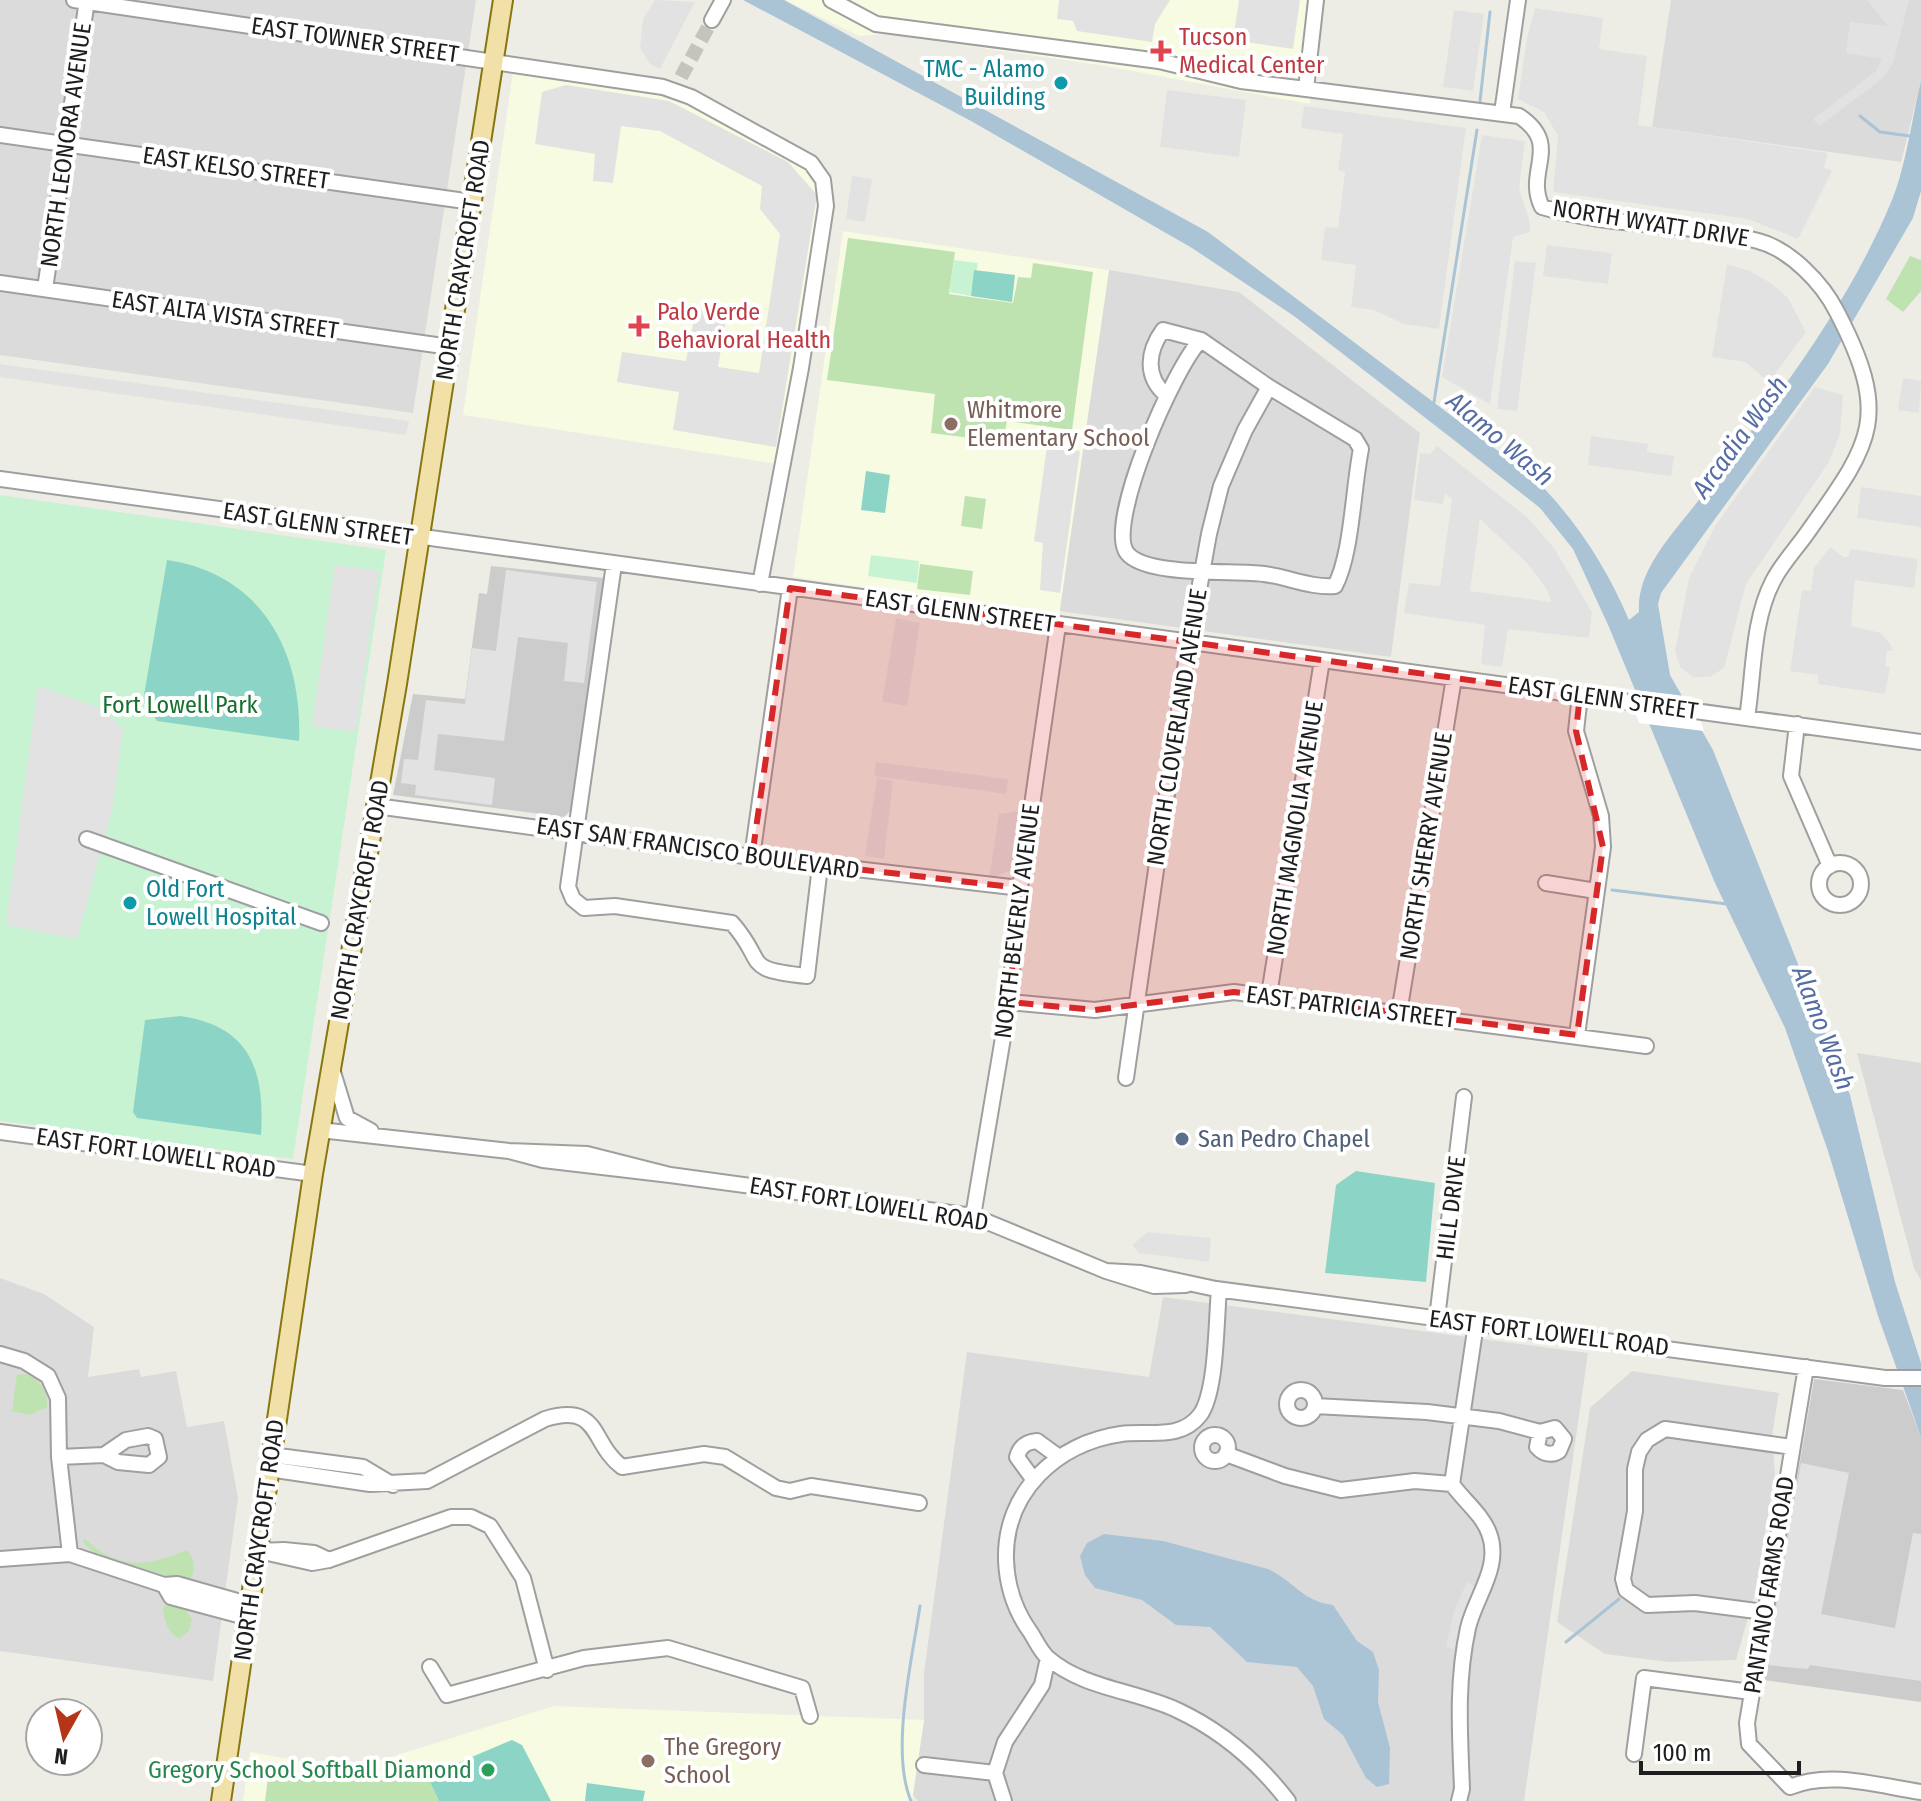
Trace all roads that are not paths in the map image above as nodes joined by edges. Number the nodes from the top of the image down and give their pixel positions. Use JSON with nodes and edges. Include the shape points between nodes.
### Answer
{"nodes":[{"id":1,"x":503,"y":0,"type":"edge"},
{"id":2,"x":831,"y":0,"type":"edge"},
{"id":3,"x":1316,"y":0,"type":"edge"},
{"id":4,"x":1518,"y":0,"type":"edge"},
{"id":5,"x":82,"y":1,"type":"edge"},
{"id":6,"x":722,"y":3,"type":"edge"},
{"id":7,"x":712,"y":20,"type":"tunnel mouth"},
{"id":8,"x":493,"y":61,"type":"junction"},
{"id":9,"x":1306,"y":89,"type":"junction"},
{"id":10,"x":1502,"y":113,"type":"junction"},
{"id":11,"x":0,"y":135,"type":"edge"},
{"id":12,"x":67,"y":144,"type":"junction"},
{"id":13,"x":472,"y":202,"type":"junction"},
{"id":14,"x":0,"y":283,"type":"edge"},
{"id":15,"x":45,"y":289,"type":"junction"},
{"id":16,"x":1201,"y":340,"type":"junction"},
{"id":17,"x":450,"y":347,"type":"junction"},
{"id":18,"x":1269,"y":387,"type":"junction"},
{"id":19,"x":1166,"y":395,"type":"junction"},
{"id":20,"x":0,"y":479,"type":"edge"},
{"id":21,"x":420,"y":538,"type":"junction"},
{"id":22,"x":614,"y":564,"type":"junction"},
{"id":23,"x":1202,"y":571,"type":"junction"},
{"id":24,"x":760,"y":584,"type":"junction"},
{"id":25,"x":790,"y":588,"type":"junction"},
{"id":26,"x":1058,"y":625,"type":"junction"},
{"id":27,"x":1189,"y":642,"type":"junction"},
{"id":28,"x":1322,"y":660,"type":"junction"},
{"id":29,"x":1454,"y":678,"type":"junction"},
{"id":30,"x":1580,"y":695,"type":"junction"},
{"id":31,"x":1747,"y":718,"type":"junction"},
{"id":32,"x":1797,"y":724,"type":"junction"},
{"id":33,"x":1921,"y":742,"type":"edge"},
{"id":34,"x":376,"y":806,"type":"junction"},
{"id":35,"x":575,"y":830,"type":"junction"},
{"id":36,"x":87,"y":839,"type":"dead end"},
{"id":37,"x":752,"y":857,"type":"junction"},
{"id":38,"x":820,"y":866,"type":"junction"},
{"id":39,"x":1830,"y":866,"type":"dead end"},
{"id":40,"x":1546,"y":883,"type":"dead end"},
{"id":41,"x":1020,"y":888,"type":"junction"},
{"id":42,"x":1596,"y":891,"type":"junction"},
{"id":43,"x":321,"y":923,"type":"dead end"},
{"id":44,"x":1269,"y":995,"type":"junction"},
{"id":45,"x":1009,"y":1002,"type":"junction"},
{"id":46,"x":1136,"y":1003,"type":"junction"},
{"id":47,"x":1399,"y":1013,"type":"junction"},
{"id":48,"x":1577,"y":1035,"type":"junction"},
{"id":49,"x":1646,"y":1046,"type":"dead end"},
{"id":50,"x":331,"y":1066,"type":"junction"},
{"id":51,"x":1126,"y":1078,"type":"dead end"},
{"id":52,"x":1464,"y":1097,"type":"dead end"},
{"id":53,"x":320,"y":1130,"type":"junction"},
{"id":54,"x":0,"y":1132,"type":"edge"},
{"id":55,"x":391,"y":1138,"type":"junction"},
{"id":56,"x":313,"y":1174,"type":"junction"},
{"id":57,"x":973,"y":1216,"type":"junction"},
{"id":58,"x":1219,"y":1290,"type":"junction"},
{"id":59,"x":1437,"y":1318,"type":"junction"},
{"id":60,"x":1476,"y":1324,"type":"junction"},
{"id":61,"x":0,"y":1354,"type":"edge"},
{"id":62,"x":1806,"y":1367,"type":"junction"},
{"id":63,"x":1918,"y":1381,"type":"edge"},
{"id":64,"x":1315,"y":1406,"type":"dead end"},
{"id":65,"x":1463,"y":1417,"type":"junction"},
{"id":66,"x":1540,"y":1432,"type":"dead end"},
{"id":67,"x":1792,"y":1447,"type":"junction"},
{"id":68,"x":1226,"y":1454,"type":"dead end"},
{"id":69,"x":104,"y":1455,"type":"dead end"},
{"id":70,"x":59,"y":1457,"type":"junction"},
{"id":71,"x":1059,"y":1457,"type":"junction"},
{"id":72,"x":270,"y":1462,"type":"junction"},
{"id":73,"x":1033,"y":1479,"type":"junction"},
{"id":74,"x":1452,"y":1484,"type":"junction"},
{"id":75,"x":919,"y":1503,"type":"dead end"},
{"id":76,"x":259,"y":1551,"type":"junction"},
{"id":77,"x":70,"y":1554,"type":"junction"},
{"id":78,"x":0,"y":1559,"type":"edge"},
{"id":79,"x":250,"y":1611,"type":"junction"},
{"id":80,"x":1764,"y":1612,"type":"junction"},
{"id":81,"x":1048,"y":1658,"type":"junction"},
{"id":82,"x":430,"y":1667,"type":"dead end"},
{"id":83,"x":547,"y":1670,"type":"junction"},
{"id":84,"x":1751,"y":1692,"type":"junction"},
{"id":85,"x":810,"y":1716,"type":"dead end"},
{"id":86,"x":1634,"y":1754,"type":"dead end"},
{"id":87,"x":924,"y":1765,"type":"dead end"},
{"id":88,"x":995,"y":1773,"type":"junction"},
{"id":89,"x":1790,"y":1787,"type":"junction"},
{"id":90,"x":1921,"y":1792,"type":"edge"},
{"id":91,"x":221,"y":1801,"type":"edge"},
{"id":92,"x":1004,"y":1801,"type":"edge"},
{"id":93,"x":1288,"y":1801,"type":"edge"},
{"id":94,"x":1459,"y":1801,"type":"edge"},
{"id":95,"x":1780,"y":1801,"type":"edge"}],
"edges":[{"from":1,"to":8,"type":"main road","name":"NORTH CRAYCROFT ROAD"},
{"from":2,"to":9,"type":"street","name":"NORTH WYATT DRIVE","via":[[876,24],[1159,61],[1241,81]]},
{"from":3,"to":9,"type":"street"},
{"from":4,"to":10,"type":"street"},
{"from":5,"to":8,"type":"street","name":"EAST TOWNER STREET"},
{"from":5,"to":12,"type":"street","name":"NORTH LEONORA AVENUE"},
{"from":6,"to":7,"type":"street"},
{"from":8,"to":13,"type":"main road","name":"NORTH CRAYCROFT ROAD"},
{"from":8,"to":24,"type":"street","name":"EAST TOWNER STREET","via":[[651,85],[678,84],[811,163],[823,180],[826,206]]},
{"from":9,"to":10,"type":"street","name":"NORTH WYATT DRIVE"},
{"from":10,"to":31,"type":"street","name":"NORTH WYATT DRIVE","via":[[1519,116],[1536,128],[1542,144],[1536,196],[1542,207],[1760,241],[1804,269],[1832,302],[1851,339],[1869,390],[1864,443],[1852,469],[1773,581],[1762,611]]},
{"from":11,"to":12,"type":"street","name":"EAST KELSO STREET"},
{"from":12,"to":13,"type":"street","name":"EAST KELSO STREET"},
{"from":12,"to":15,"type":"street","name":"NORTH LEONORA AVENUE"},
{"from":13,"to":17,"type":"main road","name":"NORTH CRAYCROFT ROAD"},
{"from":14,"to":15,"type":"street","name":"EAST ALTA VISTA STREET"},
{"from":15,"to":17,"type":"street","name":"EAST ALTA VISTA STREET"},
{"from":16,"to":18,"type":"street"},
{"from":16,"to":19,"type":"street","via":[[1187,353]]},
{"from":16,"to":19,"type":"street","via":[[1163,330],[1153,344],[1150,370],[1154,385]]},
{"from":17,"to":21,"type":"main road","name":"NORTH CRAYCROFT ROAD"},
{"from":18,"to":23,"type":"street","name":"NORTH CLOVERLAND AVENUE","via":[[1221,486]]},
{"from":18,"to":23,"type":"street","via":[[1355,439],[1361,449],[1344,569],[1335,586],[1319,587],[1261,574]]},
{"from":19,"to":23,"type":"street","via":[[1149,433],[1122,540],[1127,553],[1142,564]]},
{"from":20,"to":21,"type":"street","name":"EAST GLENN STREET"},
{"from":21,"to":22,"type":"street","name":"EAST GLENN STREET"},
{"from":21,"to":34,"type":"main road","name":"NORTH CRAYCROFT ROAD"},
{"from":22,"to":24,"type":"street","name":"EAST GLENN STREET"},
{"from":22,"to":35,"type":"street"},
{"from":23,"to":27,"type":"street","name":"NORTH CLOVERLAND AVENUE"},
{"from":24,"to":25,"type":"street","name":"EAST GLENN STREET"},
{"from":25,"to":26,"type":"street","name":"EAST GLENN STREET"},
{"from":25,"to":37,"type":"street"},
{"from":26,"to":27,"type":"street","name":"EAST GLENN STREET"},
{"from":26,"to":41,"type":"street","name":"NORTH BEVERLY AVENUE"},
{"from":27,"to":28,"type":"street","name":"EAST GLENN STREET"},
{"from":27,"to":46,"type":"street","name":"NORTH CLOVERLAND AVENUE"},
{"from":28,"to":29,"type":"street","name":"EAST GLENN STREET"},
{"from":28,"to":44,"type":"street","name":"NORTH MAGNOLIA AVENUE"},
{"from":29,"to":30,"type":"street","name":"EAST GLENN STREET"},
{"from":29,"to":47,"type":"street","name":"NORTH SHERRY AVENUE"},
{"from":30,"to":31,"type":"street","name":"EAST GLENN STREET"},
{"from":30,"to":42,"type":"street","via":[[1576,731],[1601,816],[1603,847]]},
{"from":31,"to":32,"type":"street","name":"EAST GLENN STREET"},
{"from":32,"to":33,"type":"street","name":"EAST GLENN STREET"},
{"from":32,"to":39,"type":"street","via":[[1791,776]]},
{"from":34,"to":35,"type":"street","name":"EAST SAN FRANCISCO BOULEVARD"},
{"from":34,"to":50,"type":"main road","name":"NORTH CRAYCROFT ROAD"},
{"from":35,"to":37,"type":"street","name":"EAST SAN FRANCISCO BOULEVARD"},
{"from":35,"to":38,"type":"street","via":[[568,887],[584,908],[615,906],[732,923],[756,963],[768,972],[807,976]]},
{"from":36,"to":43,"type":"street"},
{"from":37,"to":38,"type":"street","name":"EAST SAN FRANCISCO BOULEVARD"},
{"from":38,"to":41,"type":"street","name":"EAST SAN FRANCISCO BOULEVARD"},
{"from":40,"to":42,"type":"street"},
{"from":41,"to":45,"type":"street","name":"NORTH BEVERLY AVENUE"},
{"from":42,"to":48,"type":"street"},
{"from":44,"to":46,"type":"street","name":"EAST PATRICIA STREET","via":[[1234,992]]},
{"from":44,"to":47,"type":"street","name":"EAST PATRICIA STREET"},
{"from":45,"to":46,"type":"street","name":"EAST PATRICIA STREET","via":[[1095,1010]]},
{"from":45,"to":57,"type":"street","name":"NORTH BEVERLY AVENUE"},
{"from":46,"to":51,"type":"street","name":"NORTH CLOVERLAND AVENUE"},
{"from":47,"to":48,"type":"street","name":"EAST PATRICIA STREET"},
{"from":48,"to":49,"type":"street","name":"EAST PATRICIA STREET"},
{"from":50,"to":53,"type":"main road","name":"NORTH CRAYCROFT ROAD"},
{"from":50,"to":55,"type":"street","via":[[347,1118]]},
{"from":52,"to":59,"type":"street","name":"HILL DRIVE"},
{"from":53,"to":55,"type":"street","name":"EAST FORT LOWELL ROAD"},
{"from":53,"to":56,"type":"main road","name":"NORTH CRAYCROFT ROAD"},
{"from":54,"to":56,"type":"street","name":"EAST FORT LOWELL ROAD"},
{"from":55,"to":57,"type":"street","name":"EAST FORT LOWELL ROAD"},
{"from":56,"to":72,"type":"main road","name":"NORTH CRAYCROFT ROAD"},
{"from":57,"to":58,"type":"street","name":"EAST FORT LOWELL ROAD","via":[[1106,1271]]},
{"from":58,"to":59,"type":"street","name":"EAST FORT LOWELL ROAD"},
{"from":58,"to":71,"type":"street","via":[[1208,1397],[1200,1415],[1164,1434],[1089,1439]]},
{"from":59,"to":60,"type":"street","name":"EAST FORT LOWELL ROAD"},
{"from":60,"to":62,"type":"street","name":"EAST FORT LOWELL ROAD"},
{"from":60,"to":65,"type":"street"},
{"from":61,"to":70,"type":"street","via":[[48,1376],[58,1398]]},
{"from":62,"to":63,"type":"street","name":"EAST FORT LOWELL ROAD"},
{"from":62,"to":67,"type":"street","name":"PANTANO FARMS ROAD"},
{"from":64,"to":65,"type":"street"},
{"from":65,"to":66,"type":"street"},
{"from":65,"to":74,"type":"street"},
{"from":67,"to":80,"type":"street","name":"PANTANO FARMS ROAD"},
{"from":67,"to":80,"type":"street","via":[[1665,1429],[1647,1440],[1635,1469],[1635,1511],[1623,1579],[1631,1596],[1647,1605],[1695,1603]]},
{"from":68,"to":74,"type":"street","via":[[1341,1490],[1415,1481]]},
{"from":69,"to":70,"type":"street"},
{"from":70,"to":77,"type":"street"},
{"from":71,"to":73,"type":"street"},
{"from":71,"to":73,"type":"street","via":[[1037,1441],[1027,1442],[1019,1449],[1021,1467]]},
{"from":72,"to":75,"type":"street","via":[[363,1467],[393,1485],[427,1481],[565,1413],[581,1416],[622,1467],[704,1454],[725,1457],[776,1488],[811,1486]]},
{"from":72,"to":76,"type":"main road","name":"NORTH CRAYCROFT ROAD"},
{"from":73,"to":81,"type":"street","via":[[1018,1502],[1006,1557],[1009,1589],[1021,1620]]},
{"from":74,"to":94,"type":"street","via":[[1490,1535],[1491,1560],[1469,1624],[1458,1680]]},
{"from":76,"to":79,"type":"main road","name":"NORTH CRAYCROFT ROAD"},
{"from":76,"to":83,"type":"street","via":[[312,1563],[451,1517],[471,1517],[490,1526],[523,1578]]},
{"from":77,"to":78,"type":"street"},
{"from":77,"to":79,"type":"street"},
{"from":79,"to":91,"type":"main road","name":"NORTH CRAYCROFT ROAD"},
{"from":80,"to":84,"type":"street","name":"PANTANO FARMS ROAD"},
{"from":81,"to":88,"type":"street","via":[[1042,1685],[1005,1742]]},
{"from":81,"to":93,"type":"street","via":[[1074,1674],[1176,1709],[1213,1729],[1236,1745]]},
{"from":82,"to":83,"type":"street","via":[[447,1695]]},
{"from":83,"to":85,"type":"street","via":[[584,1658],[668,1648],[802,1688]]},
{"from":84,"to":86,"type":"street","via":[[1644,1678]]},
{"from":84,"to":89,"type":"street","name":"PANTANO FARMS ROAD","via":[[1749,1744]]},
{"from":87,"to":88,"type":"street"},
{"from":88,"to":92,"type":"street"},
{"from":89,"to":90,"type":"street","via":[[1828,1779]]},
{"from":89,"to":95,"type":"street"}]}
